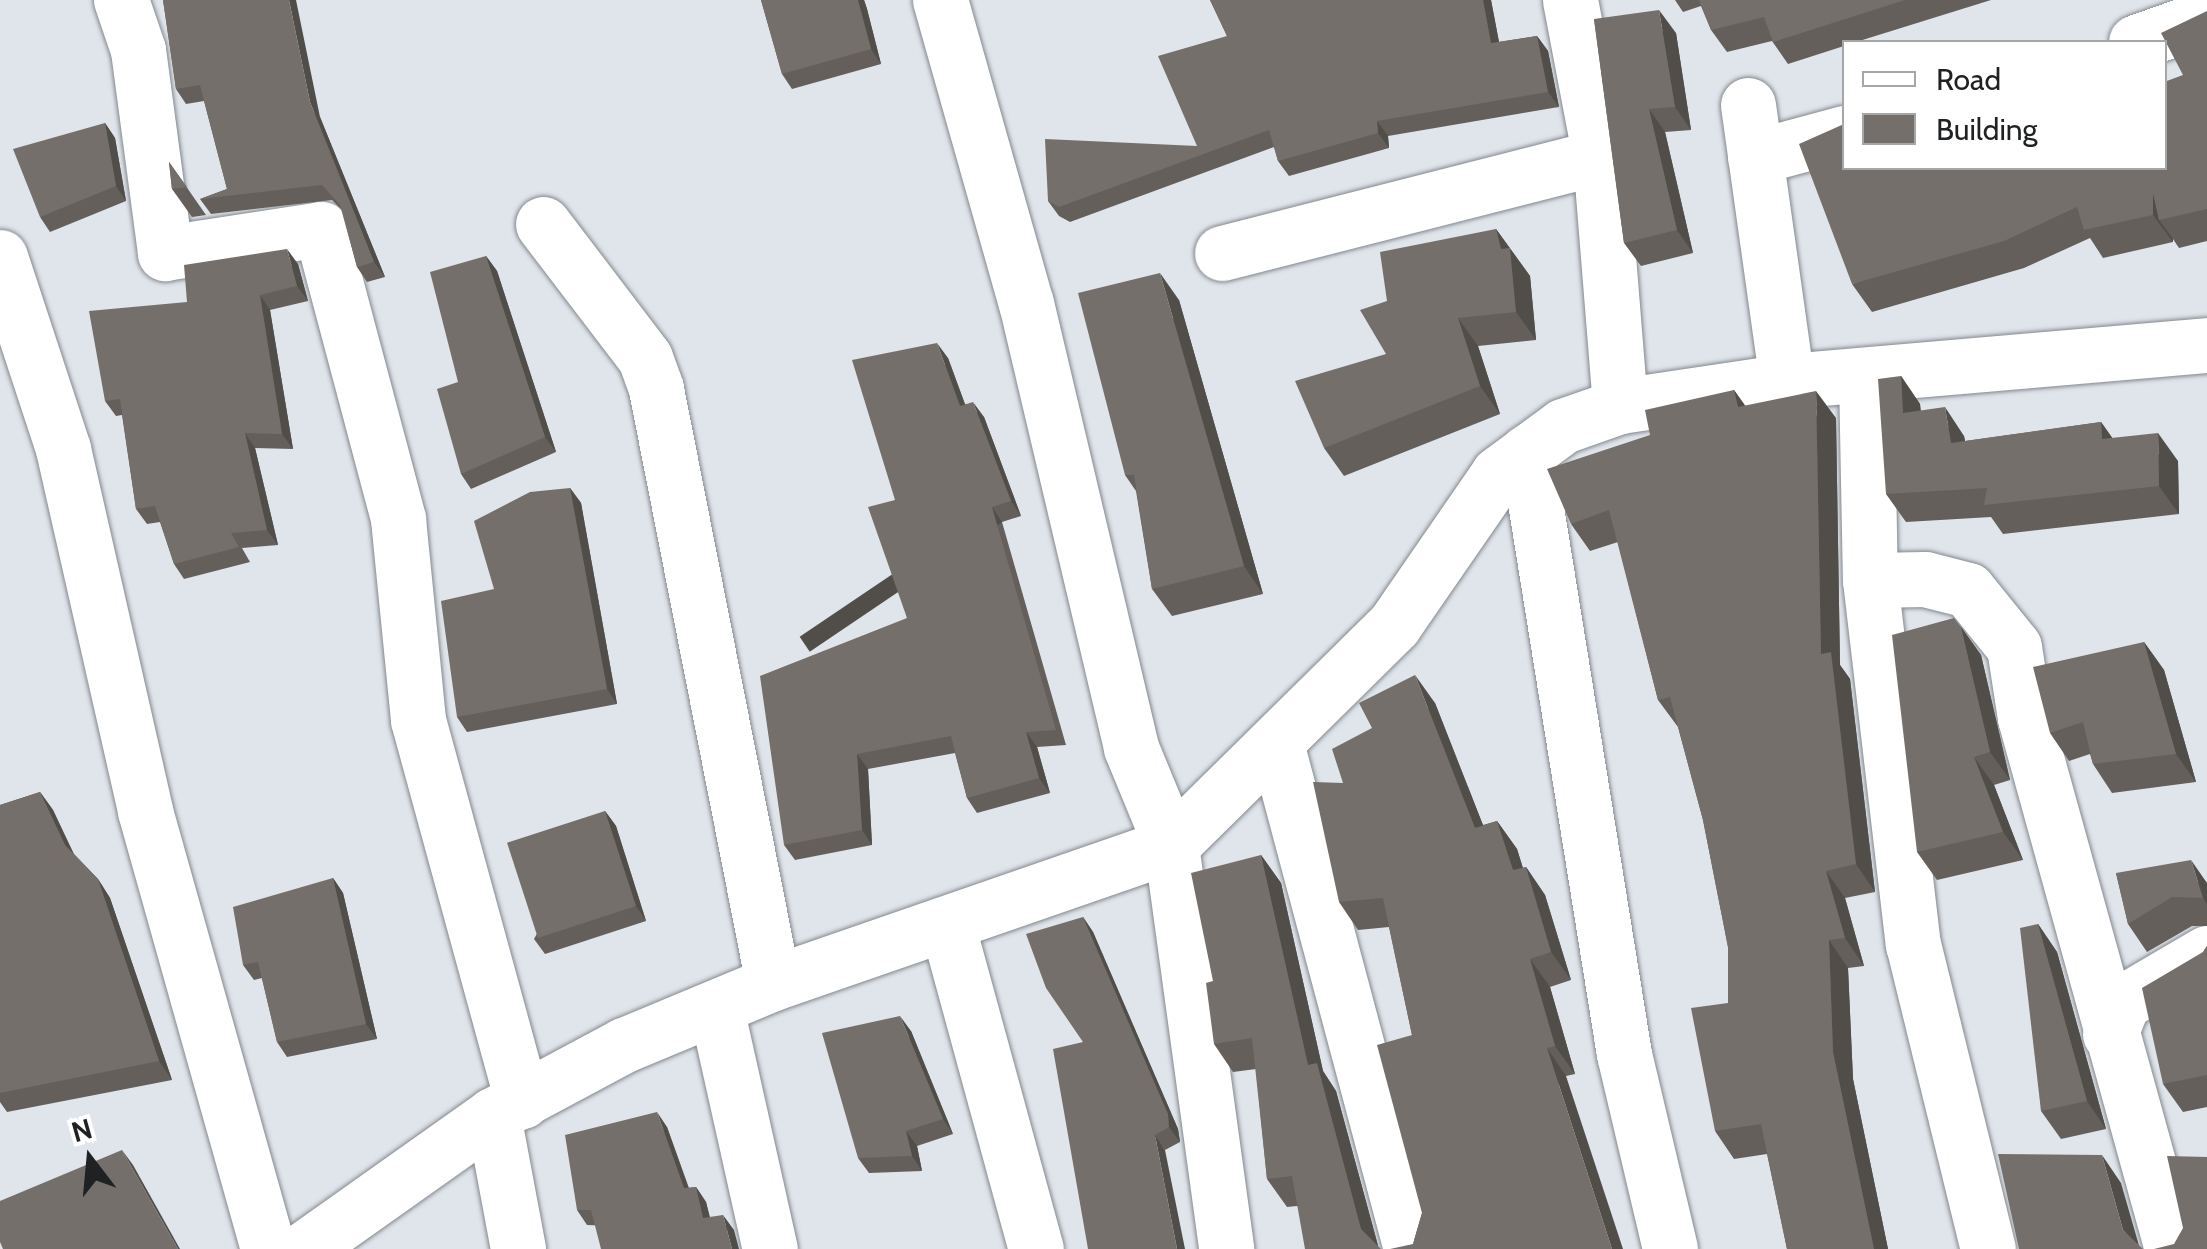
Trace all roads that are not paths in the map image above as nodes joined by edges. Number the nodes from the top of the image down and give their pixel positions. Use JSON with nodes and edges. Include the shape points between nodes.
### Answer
{"nodes":[{"id":1,"x":121,"y":0,"type":"edge"},
{"id":2,"x":940,"y":0,"type":"edge"},
{"id":3,"x":1570,"y":0,"type":"edge"},
{"id":4,"x":2207,"y":17,"type":"edge"},
{"id":5,"x":2142,"y":40,"type":"edge"},
{"id":6,"x":1842,"y":133,"type":"edge"},
{"id":7,"x":1600,"y":158,"type":"junction"},
{"id":8,"x":543,"y":224,"type":"dead end"},
{"id":9,"x":1222,"y":252,"type":"dead end"},
{"id":10,"x":0,"y":257,"type":"edge"},
{"id":11,"x":2207,"y":345,"type":"edge"},
{"id":12,"x":1866,"y":376,"type":"junction"},
{"id":13,"x":1787,"y":381,"type":"junction"},
{"id":14,"x":1620,"y":406,"type":"junction"},
{"id":15,"x":1527,"y":452,"type":"junction"},
{"id":16,"x":1870,"y":580,"type":"junction"},
{"id":17,"x":1276,"y":747,"type":"junction"},
{"id":18,"x":1171,"y":845,"type":"junction"},
{"id":19,"x":947,"y":924,"type":"junction"},
{"id":20,"x":2207,"y":953,"type":"edge"},
{"id":21,"x":773,"y":984,"type":"junction"},
{"id":22,"x":716,"y":1008,"type":"junction"},
{"id":23,"x":2110,"y":1034,"type":"junction"},
{"id":24,"x":508,"y":1108,"type":"junction"},
{"id":25,"x":268,"y":1249,"type":"edge"},
{"id":26,"x":304,"y":1249,"type":"edge"},
{"id":27,"x":518,"y":1249,"type":"edge"},
{"id":28,"x":770,"y":1249,"type":"edge"},
{"id":29,"x":1036,"y":1249,"type":"edge"},
{"id":30,"x":1226,"y":1249,"type":"edge"},
{"id":31,"x":1412,"y":1249,"type":"edge"},
{"id":32,"x":1670,"y":1249,"type":"edge"},
{"id":33,"x":1988,"y":1249,"type":"edge"},
{"id":34,"x":2172,"y":1249,"type":"edge"}],
"edges":[{"from":1,"to":24,"type":"street","via":[[138,50],[165,254],[321,229],[398,519],[418,720]]},
{"from":2,"to":18,"type":"street","via":[[1026,302],[1131,748]]},
{"from":3,"to":7,"type":"street"},
{"from":4,"to":5,"type":"street"},
{"from":6,"to":13,"type":"street","via":[[1752,131]]},
{"from":7,"to":9,"type":"street"},
{"from":7,"to":14,"type":"street"},
{"from":8,"to":21,"type":"street","via":[[645,358],[656,388]]},
{"from":10,"to":25,"type":"street","via":[[64,449],[145,811]]},
{"from":11,"to":12,"type":"street"},
{"from":12,"to":13,"type":"street"},
{"from":12,"to":16,"type":"street"},
{"from":13,"to":14,"type":"street"},
{"from":14,"to":15,"type":"street","via":[[1563,426]]},
{"from":15,"to":17,"type":"street","via":[[1498,474],[1394,626]]},
{"from":15,"to":32,"type":"street","via":[[1624,1054]]},
{"from":16,"to":23,"type":"street","via":[[1925,579],[1968,590],[2014,647]]},
{"from":16,"to":33,"type":"street","via":[[1914,944]]},
{"from":17,"to":18,"type":"street"},
{"from":17,"to":31,"type":"street"},
{"from":18,"to":19,"type":"street"},
{"from":18,"to":30,"type":"street"},
{"from":19,"to":21,"type":"street"},
{"from":19,"to":29,"type":"street"},
{"from":20,"to":23,"type":"street","via":[[2123,1002]]},
{"from":21,"to":22,"type":"street"},
{"from":22,"to":24,"type":"street"},
{"from":22,"to":28,"type":"street"},
{"from":23,"to":34,"type":"street"},
{"from":24,"to":26,"type":"street"},
{"from":24,"to":27,"type":"street"}]}
